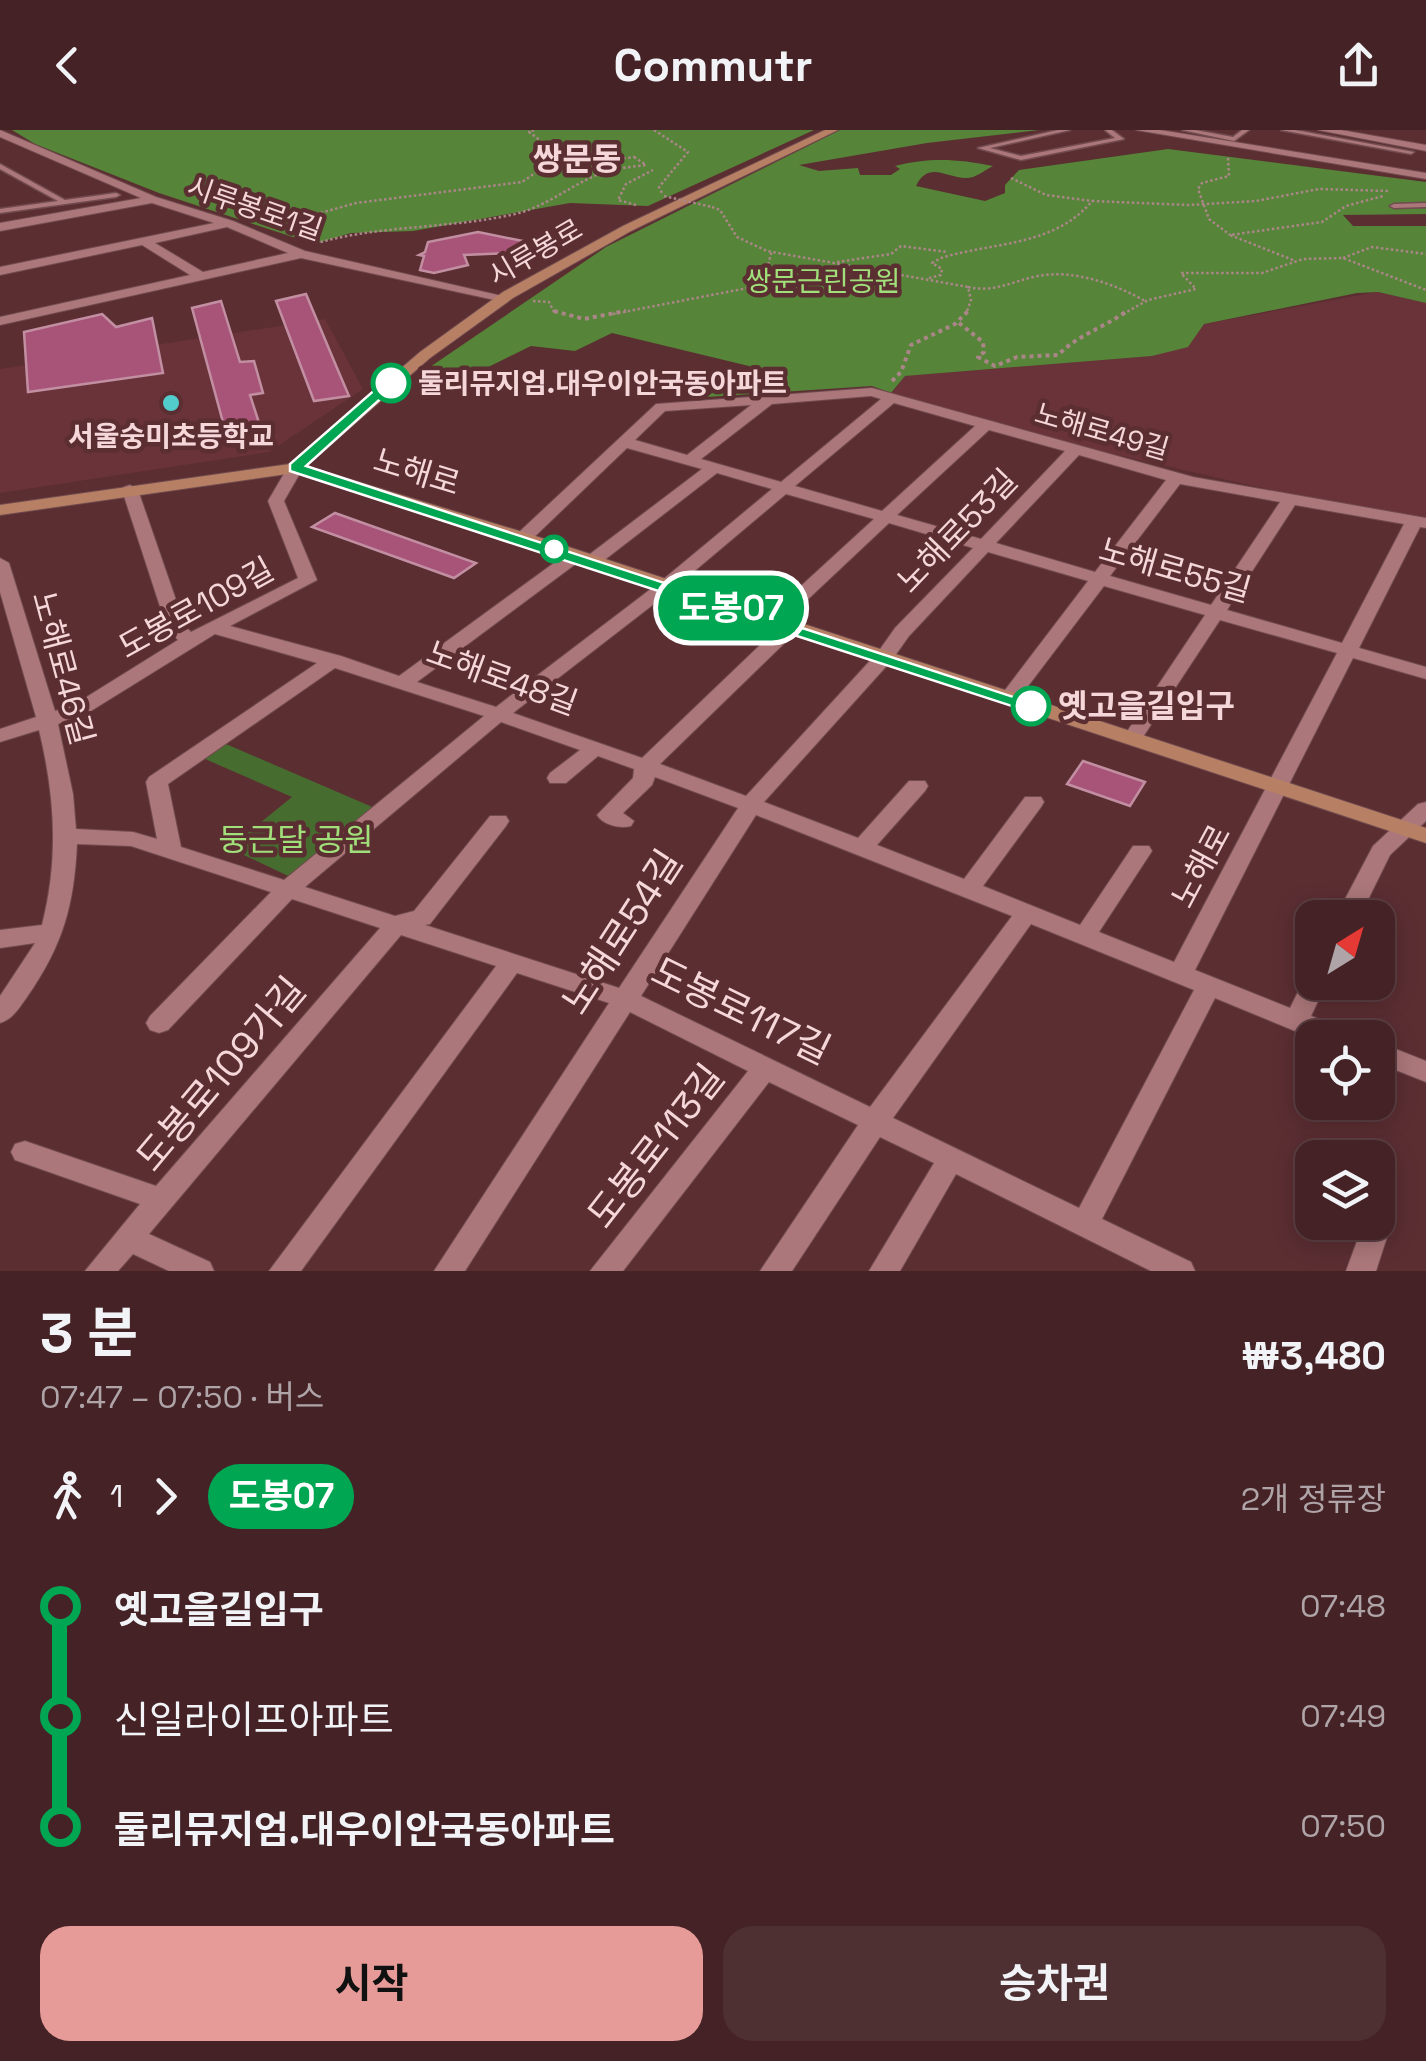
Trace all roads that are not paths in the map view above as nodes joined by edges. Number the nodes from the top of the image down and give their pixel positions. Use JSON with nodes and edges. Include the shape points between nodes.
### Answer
{"nodes":[{"id":1,"x":833,"y":130,"type":"edge"},
{"id":2,"x":1067,"y":130,"type":"edge"},
{"id":3,"x":1108,"y":130,"type":"edge"},
{"id":4,"x":1141,"y":130,"type":"edge"},
{"id":5,"x":1185,"y":130,"type":"edge"},
{"id":6,"x":1246,"y":130,"type":"edge"},
{"id":7,"x":1284,"y":130,"type":"edge"},
{"id":8,"x":1323,"y":130,"type":"edge"},
{"id":9,"x":0,"y":133,"type":"edge"},
{"id":10,"x":1230,"y":147,"type":"junction"},
{"id":11,"x":1426,"y":148,"type":"edge"},
{"id":12,"x":1411,"y":152,"type":"dead end"},
{"id":13,"x":0,"y":166,"type":"edge"},
{"id":14,"x":1426,"y":176,"type":"edge"},
{"id":15,"x":116,"y":195,"type":"dead end"},
{"id":16,"x":0,"y":197,"type":"edge"},
{"id":17,"x":62,"y":200,"type":"junction"},
{"id":18,"x":152,"y":200,"type":"junction"},
{"id":19,"x":1426,"y":205,"type":"edge"},
{"id":20,"x":1394,"y":206,"type":"dead end"},
{"id":21,"x":18,"y":207,"type":"junction"},
{"id":22,"x":0,"y":210,"type":"edge"},
{"id":23,"x":229,"y":224,"type":"junction"},
{"id":24,"x":0,"y":227,"type":"edge"},
{"id":25,"x":144,"y":240,"type":"junction"},
{"id":26,"x":301,"y":254,"type":"junction"},
{"id":27,"x":0,"y":271,"type":"edge"},
{"id":28,"x":200,"y":276,"type":"junction"},
{"id":29,"x":504,"y":298,"type":"junction"},
{"id":30,"x":0,"y":321,"type":"edge"},
{"id":31,"x":885,"y":396,"type":"junction"},
{"id":32,"x":767,"y":400,"type":"junction"},
{"id":33,"x":986,"y":424,"type":"junction"},
{"id":34,"x":625,"y":442,"type":"junction"},
{"id":35,"x":1075,"y":450,"type":"junction"},
{"id":36,"x":690,"y":460,"type":"junction"},
{"id":37,"x":715,"y":467,"type":"junction"},
{"id":38,"x":295,"y":468,"type":"junction"},
{"id":39,"x":1176,"y":478,"type":"junction"},
{"id":40,"x":784,"y":487,"type":"junction"},
{"id":41,"x":130,"y":490,"type":"junction"},
{"id":42,"x":1290,"y":500,"type":"junction"},
{"id":43,"x":0,"y":510,"type":"edge"},
{"id":44,"x":886,"y":517,"type":"junction"},
{"id":45,"x":1420,"y":522,"type":"edge"},
{"id":46,"x":523,"y":538,"type":"junction"},
{"id":47,"x":984,"y":546,"type":"junction"},
{"id":48,"x":583,"y":558,"type":"junction"},
{"id":49,"x":0,"y":563,"type":"edge"},
{"id":50,"x":1101,"y":580,"type":"junction"},
{"id":51,"x":666,"y":586,"type":"junction"},
{"id":52,"x":1218,"y":614,"type":"junction"},
{"id":53,"x":213,"y":627,"type":"junction"},
{"id":54,"x":790,"y":627,"type":"junction"},
{"id":55,"x":190,"y":641,"type":"junction"},
{"id":56,"x":1350,"y":651,"type":"junction"},
{"id":57,"x":885,"y":656,"type":"junction"},
{"id":58,"x":334,"y":660,"type":"junction"},
{"id":59,"x":1426,"y":673,"type":"edge"},
{"id":60,"x":405,"y":681,"type":"junction"},
{"id":61,"x":1009,"y":698,"type":"junction"},
{"id":62,"x":499,"y":714,"type":"junction"},
{"id":63,"x":50,"y":722,"type":"junction"},
{"id":64,"x":0,"y":736,"type":"edge"},
{"id":65,"x":1132,"y":739,"type":"junction"},
{"id":66,"x":594,"y":749,"type":"junction"},
{"id":67,"x":645,"y":768,"type":"junction"},
{"id":68,"x":558,"y":778,"type":"dead end"},
{"id":69,"x":917,"y":786,"type":"dead end"},
{"id":70,"x":1280,"y":788,"type":"junction"},
{"id":71,"x":1033,"y":802,"type":"dead end"},
{"id":72,"x":753,"y":807,"type":"junction"},
{"id":73,"x":1426,"y":810,"type":"edge"},
{"id":74,"x":498,"y":821,"type":"dead end"},
{"id":75,"x":623,"y":821,"type":"dead end"},
{"id":76,"x":1417,"y":833,"type":"edge"},
{"id":77,"x":64,"y":836,"type":"junction"},
{"id":78,"x":862,"y":850,"type":"junction"},
{"id":79,"x":1141,"y":850,"type":"dead end"},
{"id":80,"x":171,"y":851,"type":"junction"},
{"id":81,"x":289,"y":888,"type":"junction"},
{"id":82,"x":966,"y":891,"type":"junction"},
{"id":83,"x":1356,"y":900,"type":"edge"},
{"id":84,"x":1026,"y":914,"type":"junction"},
{"id":85,"x":398,"y":924,"type":"junction"},
{"id":86,"x":52,"y":932,"type":"junction"},
{"id":87,"x":1084,"y":937,"type":"junction"},
{"id":88,"x":0,"y":939,"type":"edge"},
{"id":89,"x":513,"y":961,"type":"junction"},
{"id":90,"x":1180,"y":974,"type":"junction"},
{"id":91,"x":1209,"y":986,"type":"junction"},
{"id":92,"x":625,"y":999,"type":"junction"},
{"id":93,"x":1306,"y":1000,"type":"edge"},
{"id":94,"x":0,"y":1014,"type":"edge"},
{"id":95,"x":1296,"y":1020,"type":"joint"},
{"id":96,"x":160,"y":1023,"type":"dead end"},
{"id":97,"x":1395,"y":1059,"type":"edge"},
{"id":98,"x":766,"y":1067,"type":"junction"},
{"id":99,"x":1426,"y":1072,"type":"edge"},
{"id":100,"x":876,"y":1120,"type":"junction"},
{"id":101,"x":25,"y":1152,"type":"dead end"},
{"id":102,"x":952,"y":1158,"type":"junction"},
{"id":103,"x":163,"y":1200,"type":"junction"},
{"id":104,"x":1085,"y":1224,"type":"junction"},
{"id":105,"x":128,"y":1238,"type":"junction"},
{"id":106,"x":1371,"y":1240,"type":"edge"},
{"id":107,"x":100,"y":1271,"type":"edge"},
{"id":108,"x":198,"y":1271,"type":"edge"},
{"id":109,"x":284,"y":1271,"type":"edge"},
{"id":110,"x":450,"y":1271,"type":"edge"},
{"id":111,"x":605,"y":1271,"type":"edge"},
{"id":112,"x":775,"y":1271,"type":"edge"},
{"id":113,"x":884,"y":1271,"type":"edge"},
{"id":114,"x":1180,"y":1271,"type":"edge"},
{"id":115,"x":1362,"y":1271,"type":"edge"}],
"edges":[{"from":1,"to":29,"type":"main road","name":"시루봉로"},
{"from":2,"to":3,"type":"lane","via":[[980,148],[1021,158],[1121,139]]},
{"from":4,"to":10,"type":"street"},
{"from":5,"to":10,"type":"lane"},
{"from":6,"to":10,"type":"lane"},
{"from":7,"to":12,"type":"lane"},
{"from":8,"to":11,"type":"street"},
{"from":9,"to":18,"type":"street","name":"시루봉로1길"},
{"from":10,"to":14,"type":"street"},
{"from":13,"to":17,"type":"lane"},
{"from":15,"to":17,"type":"lane"},
{"from":16,"to":21,"type":"lane"},
{"from":17,"to":21,"type":"lane"},
{"from":18,"to":23,"type":"street","name":"시루봉로1길"},
{"from":18,"to":24,"type":"street"},
{"from":19,"to":20,"type":"lane"},
{"from":21,"to":22,"type":"lane"},
{"from":23,"to":25,"type":"street"},
{"from":23,"to":26,"type":"street","name":"시루봉로1길"},
{"from":25,"to":27,"type":"street"},
{"from":25,"to":28,"type":"street"},
{"from":26,"to":28,"type":"street"},
{"from":26,"to":29,"type":"street","name":"시루봉로1길"},
{"from":28,"to":30,"type":"street"},
{"from":29,"to":38,"type":"main road","name":"시루봉로"},
{"from":31,"to":32,"type":"street","name":"노해로49길"},
{"from":31,"to":33,"type":"street","name":"노해로49길"},
{"from":31,"to":40,"type":"street"},
{"from":32,"to":34,"type":"street","name":"노해로49길","via":[[661,408]]},
{"from":32,"to":36,"type":"street"},
{"from":33,"to":35,"type":"street","name":"노해로49길"},
{"from":33,"to":44,"type":"street"},
{"from":34,"to":36,"type":"street","name":"노해로55길"},
{"from":34,"to":46,"type":"street","name":"노해로49길"},
{"from":35,"to":39,"type":"street","name":"노해로49길"},
{"from":35,"to":47,"type":"street","name":"노해로53길"},
{"from":36,"to":37,"type":"street","name":"노해로55길"},
{"from":37,"to":40,"type":"street","name":"노해로55길"},
{"from":37,"to":48,"type":"street"},
{"from":38,"to":41,"type":"main road","name":"노해로"},
{"from":38,"to":46,"type":"main road","name":"노해로"},
{"from":38,"to":53,"type":"street","name":"도봉로109길","via":[[276,500],[308,580]]},
{"from":39,"to":42,"type":"street","name":"노해로49길"},
{"from":39,"to":50,"type":"street"},
{"from":40,"to":44,"type":"street","name":"노해로55길"},
{"from":40,"to":51,"type":"street"},
{"from":41,"to":43,"type":"main road","name":"노해로"},
{"from":41,"to":55,"type":"street","via":[[176,628]]},
{"from":42,"to":45,"type":"street","name":"노해로49길"},
{"from":42,"to":52,"type":"street"},
{"from":44,"to":47,"type":"street","name":"노해로55길"},
{"from":44,"to":54,"type":"street","via":[[796,600]]},
{"from":45,"to":56,"type":"street"},
{"from":46,"to":48,"type":"main road","name":"노해로"},
{"from":47,"to":50,"type":"street","name":"노해로55길"},
{"from":47,"to":57,"type":"street","name":"노해로53길"},
{"from":48,"to":51,"type":"main road","name":"노해로"},
{"from":48,"to":60,"type":"street"},
{"from":49,"to":63,"type":"street","name":"노해로46길"},
{"from":50,"to":52,"type":"street","name":"노해로55길"},
{"from":50,"to":61,"type":"street"},
{"from":51,"to":54,"type":"main road","name":"노해로"},
{"from":51,"to":62,"type":"street"},
{"from":52,"to":56,"type":"street","name":"노해로55길"},
{"from":52,"to":65,"type":"street"},
{"from":53,"to":55,"type":"street","name":"도봉로109길"},
{"from":53,"to":58,"type":"street","name":"노해로48길"},
{"from":54,"to":57,"type":"main road","name":"노해로"},
{"from":54,"to":67,"type":"street"},
{"from":55,"to":63,"type":"street","name":"도봉로109길"},
{"from":56,"to":59,"type":"street","name":"노해로55길"},
{"from":56,"to":70,"type":"street"},
{"from":57,"to":61,"type":"main road","name":"노해로"},
{"from":57,"to":72,"type":"street","name":"노해로54길"},
{"from":58,"to":60,"type":"street","name":"노해로48길"},
{"from":58,"to":80,"type":"street","via":[[157,782]]},
{"from":60,"to":62,"type":"street","name":"노해로48길"},
{"from":61,"to":65,"type":"main road","name":"노해로"},
{"from":62,"to":66,"type":"street","name":"노해로48길"},
{"from":62,"to":81,"type":"street"},
{"from":63,"to":64,"type":"street","name":"도봉로109길"},
{"from":63,"to":77,"type":"street","name":"노해로46길"},
{"from":65,"to":70,"type":"main road","name":"노해로"},
{"from":66,"to":67,"type":"street","name":"노해로48길"},
{"from":66,"to":68,"type":"street"},
{"from":67,"to":72,"type":"street","name":"노해로48길"},
{"from":67,"to":75,"type":"street","via":[[644,780],[608,815]]},
{"from":69,"to":78,"type":"street"},
{"from":70,"to":76,"type":"main road","name":"노해로"},
{"from":70,"to":90,"type":"street","name":"노해로"},
{"from":71,"to":82,"type":"street"},
{"from":72,"to":78,"type":"street","name":"노해로48길"},
{"from":72,"to":92,"type":"street","name":"노해로54길"},
{"from":73,"to":76,"type":"street"},
{"from":74,"to":85,"type":"street","via":[[422,918]]},
{"from":76,"to":83,"type":"street","via":[[1380,851]]},
{"from":77,"to":80,"type":"street","name":"도봉로117길","via":[[133,839]]},
{"from":77,"to":86,"type":"street","name":"노해로46길","via":[[64,885]]},
{"from":78,"to":82,"type":"street","name":"노해로48길"},
{"from":79,"to":87,"type":"street"},
{"from":80,"to":81,"type":"street","name":"도봉로117길"},
{"from":81,"to":85,"type":"street","name":"도봉로117길"},
{"from":81,"to":96,"type":"street"},
{"from":82,"to":84,"type":"street","name":"노해로48길"},
{"from":84,"to":87,"type":"street","name":"노해로48길"},
{"from":84,"to":100,"type":"street"},
{"from":85,"to":89,"type":"street","name":"도봉로117길"},
{"from":85,"to":103,"type":"street","name":"도봉로109가길"},
{"from":86,"to":88,"type":"street"},
{"from":86,"to":94,"type":"street","name":"노해로46길"},
{"from":87,"to":90,"type":"street","name":"노해로48길"},
{"from":89,"to":92,"type":"street","name":"도봉로117길"},
{"from":89,"to":109,"type":"street"},
{"from":90,"to":91,"type":"street","name":"노해로48길"},
{"from":91,"to":95,"type":"street","name":"노해로48길"},
{"from":91,"to":104,"type":"street"},
{"from":92,"to":98,"type":"street","name":"도봉로117길"},
{"from":92,"to":110,"type":"street","name":"노해로54길"},
{"from":93,"to":95,"type":"street"},
{"from":97,"to":99,"type":"street"},
{"from":98,"to":100,"type":"street","name":"도봉로117길"},
{"from":98,"to":111,"type":"street","name":"도봉로113길"},
{"from":100,"to":102,"type":"street","name":"도봉로117길"},
{"from":100,"to":112,"type":"street"},
{"from":101,"to":103,"type":"street"},
{"from":102,"to":104,"type":"street","name":"도봉로117길"},
{"from":102,"to":113,"type":"street"},
{"from":103,"to":105,"type":"street","name":"도봉로109가길"},
{"from":104,"to":114,"type":"street","name":"도봉로117길"},
{"from":105,"to":107,"type":"street","name":"도봉로109가길"},
{"from":105,"to":108,"type":"street"},
{"from":106,"to":115,"type":"street"}]}
